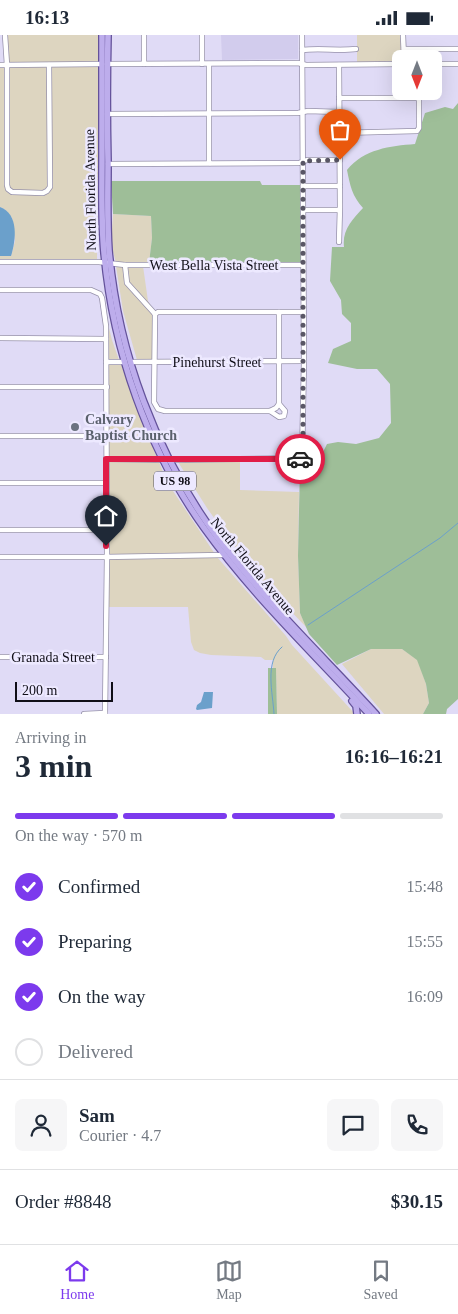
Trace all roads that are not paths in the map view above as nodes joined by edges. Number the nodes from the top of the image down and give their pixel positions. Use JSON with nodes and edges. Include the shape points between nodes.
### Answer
{"nodes":[{"id":1,"x":5,"y":35,"type":"edge"},
{"id":2,"x":104,"y":35,"type":"edge"},
{"id":3,"x":144,"y":35,"type":"edge"},
{"id":4,"x":202,"y":35,"type":"edge"},
{"id":5,"x":302,"y":35,"type":"edge"},
{"id":6,"x":403,"y":35,"type":"edge"},
{"id":7,"x":356,"y":49,"type":"dead end"},
{"id":8,"x":404,"y":49,"type":"joint"},
{"id":9,"x":458,"y":49,"type":"edge"},
{"id":10,"x":302,"y":51,"type":"junction"},
{"id":11,"x":105,"y":64,"type":"junction"},
{"id":12,"x":144,"y":64,"type":"junction"},
{"id":13,"x":202,"y":64,"type":"junction"},
{"id":14,"x":209,"y":64,"type":"junction"},
{"id":15,"x":302,"y":64,"type":"junction"},
{"id":16,"x":392,"y":64,"type":"edge"},
{"id":17,"x":442,"y":64,"type":"edge"},
{"id":18,"x":458,"y":64,"type":"edge"},
{"id":19,"x":0,"y":65,"type":"edge"},
{"id":20,"x":7,"y":65,"type":"junction"},
{"id":21,"x":49,"y":65,"type":"junction"},
{"id":22,"x":339,"y":65,"type":"junction"},
{"id":23,"x":339,"y":98,"type":"junction"},
{"id":24,"x":392,"y":98,"type":"edge"},
{"id":25,"x":419,"y":100,"type":"edge"},
{"id":26,"x":107,"y":111,"type":"junction"},
{"id":27,"x":339,"y":112,"type":"junction"},
{"id":28,"x":303,"y":113,"type":"junction"},
{"id":29,"x":209,"y":114,"type":"junction"},
{"id":30,"x":102,"y":129,"type":"junction"},
{"id":31,"x":339,"y":133,"type":"junction"},
{"id":32,"x":340,"y":160,"type":"junction"},
{"id":33,"x":303,"y":161,"type":"junction"},
{"id":34,"x":210,"y":163,"type":"junction"},
{"id":35,"x":108,"y":164,"type":"junction"},
{"id":36,"x":303,"y":185,"type":"junction"},
{"id":37,"x":340,"y":185,"type":"junction"},
{"id":38,"x":339,"y":210,"type":"junction"},
{"id":39,"x":303,"y":211,"type":"junction"},
{"id":40,"x":339,"y":242,"type":"dead end"},
{"id":41,"x":0,"y":262,"type":"edge"},
{"id":42,"x":108,"y":263,"type":"junction"},
{"id":43,"x":124,"y":265,"type":"junction"},
{"id":44,"x":303,"y":265,"type":"junction"},
{"id":45,"x":0,"y":290,"type":"edge"},
{"id":46,"x":303,"y":312,"type":"junction"},
{"id":47,"x":279,"y":313,"type":"junction"},
{"id":48,"x":155,"y":314,"type":"junction"},
{"id":49,"x":0,"y":338,"type":"edge"},
{"id":50,"x":106,"y":339,"type":"junction"},
{"id":51,"x":304,"y":361,"type":"junction"},
{"id":52,"x":106,"y":362,"type":"junction"},
{"id":53,"x":128,"y":362,"type":"junction"},
{"id":54,"x":154,"y":362,"type":"junction"},
{"id":55,"x":279,"y":362,"type":"junction"},
{"id":56,"x":0,"y":387,"type":"edge"},
{"id":57,"x":107,"y":387,"type":"junction"},
{"id":58,"x":278,"y":406,"type":"junction"},
{"id":59,"x":270,"y":411,"type":"junction"},
{"id":60,"x":0,"y":435,"type":"edge"},
{"id":61,"x":106,"y":436,"type":"junction"},
{"id":62,"x":106,"y":459,"type":"junction"},
{"id":63,"x":166,"y":460,"type":"junction"},
{"id":64,"x":0,"y":483,"type":"edge"},
{"id":65,"x":106,"y":483,"type":"junction"},
{"id":66,"x":0,"y":530,"type":"edge"},
{"id":67,"x":106,"y":530,"type":"junction"},
{"id":68,"x":210,"y":536,"type":"junction"},
{"id":69,"x":224,"y":555,"type":"junction"},
{"id":70,"x":106,"y":556,"type":"junction"},
{"id":71,"x":0,"y":557,"type":"edge"},
{"id":72,"x":246,"y":573,"type":"junction"},
{"id":73,"x":251,"y":586,"type":"junction"},
{"id":74,"x":286,"y":616,"type":"junction"},
{"id":75,"x":285,"y":624,"type":"junction"},
{"id":76,"x":322,"y":656,"type":"junction"},
{"id":77,"x":0,"y":657,"type":"edge"},
{"id":78,"x":106,"y":657,"type":"junction"},
{"id":79,"x":340,"y":683,"type":"junction"},
{"id":80,"x":368,"y":711,"type":"edge"},
{"id":81,"x":105,"y":713,"type":"edge"},
{"id":82,"x":84,"y":714,"type":"edge"},
{"id":83,"x":356,"y":714,"type":"edge"},
{"id":84,"x":376,"y":714,"type":"edge"}],
"edges":[{"from":1,"to":20,"type":"street"},
{"from":2,"to":11,"type":"main road","name":"North Florida Avenue","number":"US 98"},
{"from":3,"to":12,"type":"street"},
{"from":4,"to":13,"type":"street"},
{"from":5,"to":10,"type":"street"},
{"from":6,"to":8,"type":"street"},
{"from":7,"to":10,"type":"street"},
{"from":8,"to":9,"type":"street"},
{"from":10,"to":15,"type":"street"},
{"from":11,"to":12,"type":"street"},
{"from":11,"to":21,"type":"street"},
{"from":11,"to":26,"type":"main road","name":"North Florida Avenue","number":"US 98"},
{"from":11,"to":30,"type":"main road","name":"North Florida Avenue","number":"US 98"},
{"from":12,"to":13,"type":"street"},
{"from":13,"to":14,"type":"street"},
{"from":14,"to":15,"type":"street"},
{"from":14,"to":29,"type":"street"},
{"from":15,"to":22,"type":"street"},
{"from":15,"to":28,"type":"street"},
{"from":16,"to":22,"type":"street"},
{"from":17,"to":18,"type":"street"},
{"from":19,"to":20,"type":"street"},
{"from":20,"to":21,"type":"street"},
{"from":20,"to":21,"type":"street","via":[[7,185],[14,193],[43,193],[50,187]]},
{"from":22,"to":23,"type":"street"},
{"from":23,"to":24,"type":"street"},
{"from":23,"to":27,"type":"street"},
{"from":25,"to":31,"type":"street","via":[[418,130],[415,132]]},
{"from":26,"to":29,"type":"street"},
{"from":26,"to":35,"type":"main road","name":"North Florida Avenue","number":"US 98"},
{"from":27,"to":28,"type":"street"},
{"from":27,"to":31,"type":"street"},
{"from":28,"to":29,"type":"street"},
{"from":28,"to":33,"type":"street"},
{"from":29,"to":34,"type":"street"},
{"from":30,"to":35,"type":"main road","via":[[105,162]]},
{"from":30,"to":42,"type":"main road","name":"North Florida Avenue","number":"US 98","via":[[102,221]]},
{"from":31,"to":32,"type":"street"},
{"from":32,"to":33,"type":"street"},
{"from":32,"to":37,"type":"street"},
{"from":33,"to":34,"type":"street"},
{"from":33,"to":36,"type":"street"},
{"from":34,"to":35,"type":"street"},
{"from":35,"to":42,"type":"main road","name":"North Florida Avenue","number":"US 98"},
{"from":36,"to":37,"type":"street"},
{"from":36,"to":39,"type":"street"},
{"from":37,"to":38,"type":"street"},
{"from":38,"to":39,"type":"street"},
{"from":38,"to":40,"type":"street"},
{"from":39,"to":44,"type":"street"},
{"from":41,"to":42,"type":"street","name":"West Bella Vista Street"},
{"from":42,"to":43,"type":"street","name":"West Bella Vista Street"},
{"from":42,"to":53,"type":"main road","name":"North Florida Avenue","number":"US 98"},
{"from":43,"to":44,"type":"street","name":"West Bella Vista Street"},
{"from":43,"to":48,"type":"street","via":[[127,283]]},
{"from":44,"to":46,"type":"street"},
{"from":45,"to":50,"type":"street","via":[[96,291],[102,298]]},
{"from":46,"to":47,"type":"street"},
{"from":46,"to":51,"type":"street"},
{"from":47,"to":48,"type":"street"},
{"from":47,"to":55,"type":"street"},
{"from":48,"to":54,"type":"street"},
{"from":49,"to":50,"type":"street"},
{"from":50,"to":52,"type":"street"},
{"from":51,"to":55,"type":"street","name":"Pinehurst Street"},
{"from":51,"to":63,"type":"street","via":[[302,458]]},
{"from":52,"to":53,"type":"street","name":"Pinehurst Street"},
{"from":52,"to":57,"type":"street"},
{"from":53,"to":54,"type":"street","name":"Pinehurst Street"},
{"from":53,"to":63,"type":"main road","name":"North Florida Avenue","number":"US 98","via":[[142,411]]},
{"from":54,"to":55,"type":"street","name":"Pinehurst Street"},
{"from":54,"to":59,"type":"street","via":[[154,402],[162,411]]},
{"from":55,"to":58,"type":"street"},
{"from":56,"to":57,"type":"street"},
{"from":57,"to":61,"type":"street"},
{"from":58,"to":59,"type":"street"},
{"from":58,"to":59,"type":"street","via":[[286,411],[283,417]]},
{"from":60,"to":61,"type":"street"},
{"from":61,"to":62,"type":"street"},
{"from":62,"to":63,"type":"street"},
{"from":62,"to":65,"type":"street"},
{"from":63,"to":68,"type":"main road","name":"North Florida Avenue","number":"US 98","via":[[191,509]]},
{"from":63,"to":72,"type":"main road","name":"North Florida Avenue","number":"US 98"},
{"from":64,"to":65,"type":"street"},
{"from":65,"to":67,"type":"street"},
{"from":66,"to":67,"type":"street"},
{"from":67,"to":70,"type":"street"},
{"from":68,"to":69,"type":"main road","name":"North Florida Avenue","number":"US 98"},
{"from":68,"to":72,"type":"main road"},
{"from":69,"to":70,"type":"street"},
{"from":69,"to":73,"type":"main road","name":"North Florida Avenue","number":"US 98"},
{"from":70,"to":71,"type":"street"},
{"from":70,"to":78,"type":"street"},
{"from":72,"to":74,"type":"main road","name":"North Florida Avenue","number":"US 98"},
{"from":73,"to":74,"type":"main road"},
{"from":73,"to":75,"type":"main road","name":"North Florida Avenue","number":"US 98"},
{"from":74,"to":76,"type":"main road","name":"North Florida Avenue","number":"US 98"},
{"from":75,"to":76,"type":"main road","via":[[290,625]]},
{"from":75,"to":79,"type":"main road","name":"North Florida Avenue","number":"US 98"},
{"from":76,"to":80,"type":"main road","name":"North Florida Avenue","number":"US 98"},
{"from":77,"to":78,"type":"street","name":"Granada Street"},
{"from":78,"to":81,"type":"street"},
{"from":79,"to":80,"type":"main road","name":"North Florida Avenue","number":"US 98"},
{"from":79,"to":83,"type":"main road","via":[[355,704]]},
{"from":80,"to":84,"type":"main road","number":"US 98"},
{"from":81,"to":82,"type":"street"}]}
